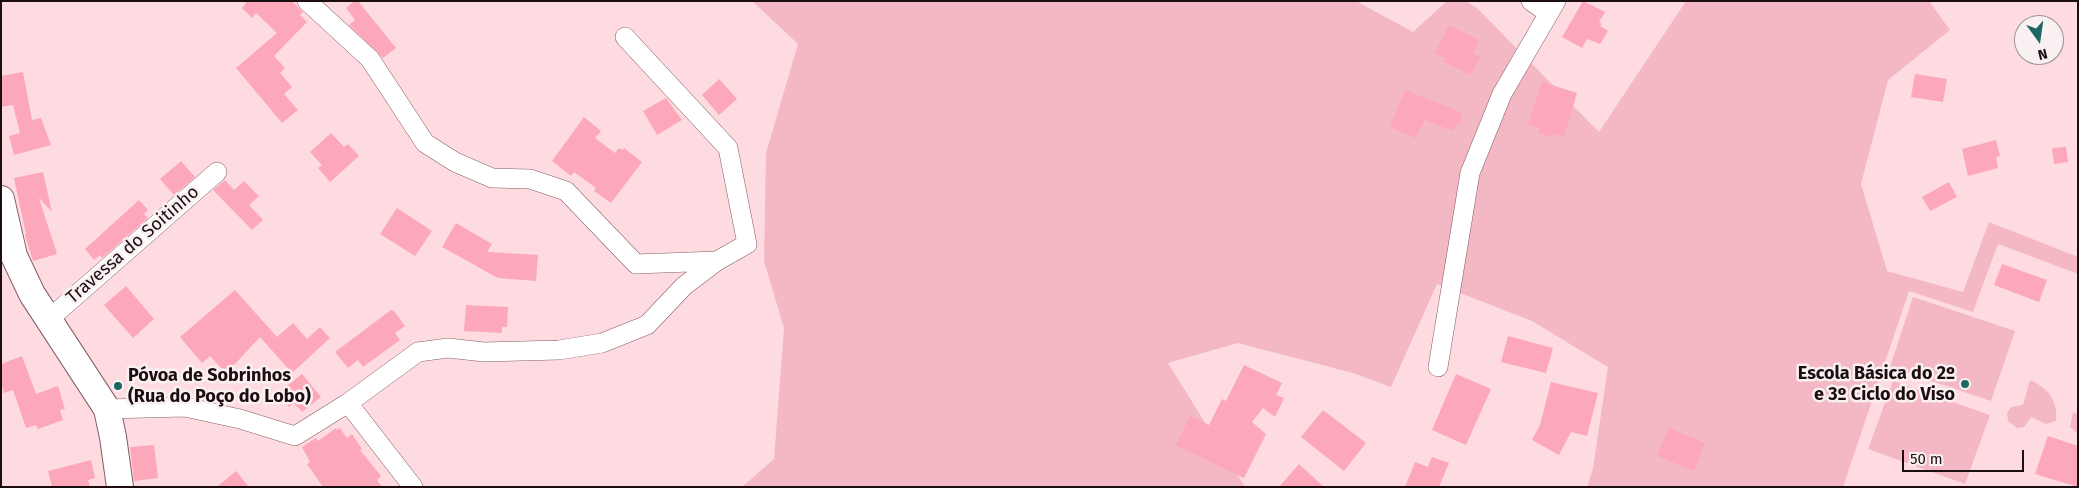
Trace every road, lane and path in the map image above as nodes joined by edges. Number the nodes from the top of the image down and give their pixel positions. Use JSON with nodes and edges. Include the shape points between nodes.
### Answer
{"nodes":[{"id":1,"x":307,"y":1,"type":"edge"},
{"id":2,"x":1531,"y":1,"type":"edge"},
{"id":3,"x":1552,"y":7,"type":"edge"},
{"id":4,"x":625,"y":37,"type":"dead end"},
{"id":5,"x":217,"y":172,"type":"dead end"},
{"id":6,"x":1,"y":199,"type":"edge"},
{"id":7,"x":717,"y":261,"type":"junction"},
{"id":8,"x":49,"y":319,"type":"junction"},
{"id":9,"x":1438,"y":367,"type":"dead end"},
{"id":10,"x":348,"y":404,"type":"junction"},
{"id":11,"x":107,"y":409,"type":"junction"},
{"id":12,"x":120,"y":487,"type":"edge"},
{"id":13,"x":413,"y":487,"type":"edge"}],
"edges":[{"from":1,"to":7,"type":"street","via":[[370,59],[425,143],[455,162],[492,178],[530,179],[566,191],[636,264]]},
{"from":2,"to":3,"type":"street"},
{"from":3,"to":9,"type":"street","via":[[1502,94],[1470,173]]},
{"from":4,"to":7,"type":"street","via":[[728,148],[747,244]]},
{"from":5,"to":8,"type":"street","name":"Travessa do Soitinho"},
{"from":6,"to":8,"type":"street","via":[[14,256],[32,294]]},
{"from":7,"to":10,"type":"street","via":[[684,286],[647,324],[602,343],[559,350],[484,352],[448,348],[418,352]]},
{"from":8,"to":11,"type":"street"},
{"from":10,"to":11,"type":"street","via":[[295,436],[185,407]]},
{"from":10,"to":13,"type":"street"},
{"from":11,"to":12,"type":"street"}]}
